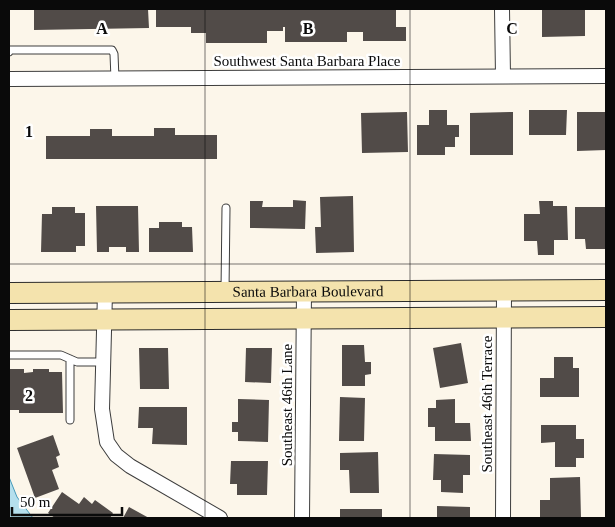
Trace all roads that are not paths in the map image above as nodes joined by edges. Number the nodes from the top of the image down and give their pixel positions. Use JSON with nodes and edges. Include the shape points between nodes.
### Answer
{"nodes":[{"id":1,"x":502,"y":9,"type":"edge"},
{"id":2,"x":9,"y":52,"type":"edge"},
{"id":3,"x":503,"y":76,"type":"junction"},
{"id":4,"x":606,"y":76,"type":"edge"},
{"id":5,"x":9,"y":79,"type":"edge"},
{"id":6,"x":115,"y":79,"type":"junction"},
{"id":7,"x":226,"y":208,"type":"dead end"},
{"id":8,"x":504,"y":290,"type":"junction"},
{"id":9,"x":606,"y":290,"type":"edge"},
{"id":10,"x":304,"y":291,"type":"junction"},
{"id":11,"x":105,"y":292,"type":"junction"},
{"id":12,"x":225,"y":292,"type":"junction"},
{"id":13,"x":9,"y":293,"type":"edge"},
{"id":14,"x":504,"y":318,"type":"junction"},
{"id":15,"x":606,"y":318,"type":"edge"},
{"id":16,"x":303,"y":319,"type":"junction"},
{"id":17,"x":9,"y":320,"type":"edge"},
{"id":18,"x":104,"y":320,"type":"junction"},
{"id":19,"x":9,"y":355,"type":"edge"},
{"id":20,"x":70,"y":359,"type":"junction"},
{"id":21,"x":103,"y":362,"type":"junction"},
{"id":22,"x":70,"y":420,"type":"dead end"},
{"id":23,"x":220,"y":518,"type":"edge"},
{"id":24,"x":302,"y":518,"type":"edge"},
{"id":25,"x":503,"y":518,"type":"edge"}],
"edges":[{"from":1,"to":3,"type":"street"},
{"from":2,"to":6,"type":"lane","via":[[112,50]]},
{"from":3,"to":4,"type":"street","name":"Southwest Santa Barbara Place"},
{"from":3,"to":6,"type":"street","name":"Southwest Santa Barbara Place"},
{"from":5,"to":6,"type":"street","name":"Southwest Santa Barbara Place"},
{"from":7,"to":12,"type":"lane"},
{"from":8,"to":9,"type":"main road","name":"Santa Barbara Boulevard"},
{"from":8,"to":10,"type":"main road","name":"Santa Barbara Boulevard"},
{"from":8,"to":14,"type":"street","name":"Southeast 46th Terrace"},
{"from":10,"to":12,"type":"main road","name":"Santa Barbara Boulevard"},
{"from":10,"to":16,"type":"street","name":"Southeast 46th Lane"},
{"from":11,"to":12,"type":"main road","name":"Santa Barbara Boulevard"},
{"from":11,"to":13,"type":"main road","name":"Santa Barbara Boulevard"},
{"from":11,"to":18,"type":"street"},
{"from":14,"to":15,"type":"main road","name":"Santa Barbara Boulevard"},
{"from":14,"to":16,"type":"main road","name":"Santa Barbara Boulevard"},
{"from":14,"to":25,"type":"street","name":"Southeast 46th Terrace"},
{"from":16,"to":18,"type":"main road","name":"Santa Barbara Boulevard"},
{"from":16,"to":24,"type":"street","name":"Southeast 46th Lane"},
{"from":17,"to":18,"type":"main road","name":"Santa Barbara Boulevard"},
{"from":18,"to":21,"type":"street"},
{"from":19,"to":20,"type":"lane","via":[[61,355]]},
{"from":20,"to":21,"type":"lane"},
{"from":20,"to":22,"type":"lane"},
{"from":21,"to":23,"type":"street","via":[[102,409],[107,442],[116,455]]}]}
